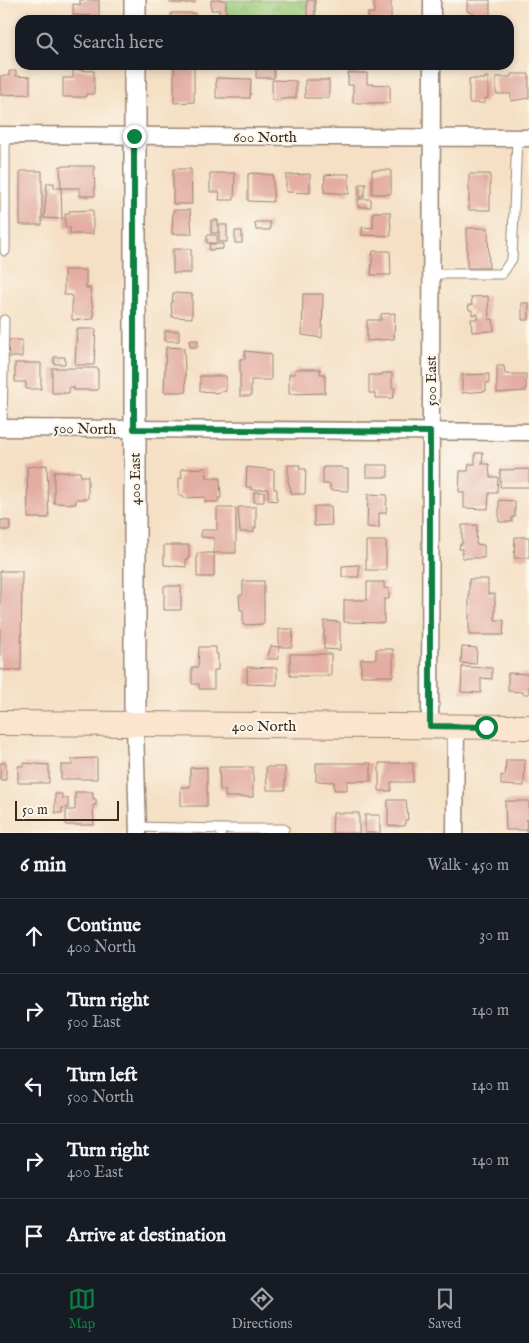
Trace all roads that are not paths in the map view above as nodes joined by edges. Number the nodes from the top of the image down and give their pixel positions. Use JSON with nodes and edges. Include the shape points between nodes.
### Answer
{"nodes":[{"id":1,"x":135,"y":0,"type":"edge"},
{"id":2,"x":432,"y":0,"type":"edge"},
{"id":3,"x":135,"y":15,"type":"edge"},
{"id":4,"x":432,"y":15,"type":"edge"},
{"id":5,"x":135,"y":70,"type":"edge"},
{"id":6,"x":432,"y":70,"type":"edge"},
{"id":7,"x":3,"y":135,"type":"edge"},
{"id":8,"x":134,"y":136,"type":"junction"},
{"id":9,"x":432,"y":138,"type":"junction"},
{"id":10,"x":523,"y":138,"type":"edge"},
{"id":11,"x":5,"y":251,"type":"dead end"},
{"id":12,"x":431,"y":274,"type":"junction"},
{"id":13,"x":4,"y":320,"type":"dead end"},
{"id":14,"x":1,"y":428,"type":"edge"},
{"id":15,"x":134,"y":429,"type":"junction"},
{"id":16,"x":430,"y":432,"type":"junction"},
{"id":17,"x":529,"y":432,"type":"edge"},
{"id":18,"x":0,"y":723,"type":"edge"},
{"id":19,"x":135,"y":725,"type":"junction"},
{"id":20,"x":430,"y":726,"type":"junction"},
{"id":21,"x":456,"y":727,"type":"junction"},
{"id":22,"x":529,"y":727,"type":"edge"},
{"id":23,"x":284,"y":829,"type":"dead end"},
{"id":24,"x":138,"y":830,"type":"edge"},
{"id":25,"x":221,"y":831,"type":"edge"},
{"id":26,"x":455,"y":833,"type":"edge"}],
"edges":[{"from":1,"to":3,"type":"street"},
{"from":2,"to":4,"type":"street"},
{"from":5,"to":8,"type":"street","name":"400 East"},
{"from":6,"to":9,"type":"street","name":"500 East"},
{"from":7,"to":8,"type":"street","name":"600 North"},
{"from":7,"to":11,"type":"lane"},
{"from":8,"to":9,"type":"street","name":"600 North"},
{"from":8,"to":15,"type":"street","name":"400 East"},
{"from":9,"to":10,"type":"street","name":"600 North"},
{"from":9,"to":12,"type":"street","name":"500 East"},
{"from":10,"to":12,"type":"lane","via":[[512,259],[502,274]]},
{"from":12,"to":16,"type":"street","name":"500 East"},
{"from":13,"to":14,"type":"lane"},
{"from":14,"to":15,"type":"street","name":"500 North"},
{"from":15,"to":16,"type":"street","name":"500 North"},
{"from":15,"to":19,"type":"street","name":"400 East"},
{"from":16,"to":17,"type":"street","name":"500 North"},
{"from":16,"to":20,"type":"street","name":"500 East"},
{"from":18,"to":19,"type":"main road","name":"400 North"},
{"from":19,"to":20,"type":"main road","name":"400 North"},
{"from":19,"to":24,"type":"street","name":"400 East"},
{"from":20,"to":21,"type":"main road","name":"400 North"},
{"from":21,"to":22,"type":"main road","name":"400 North"},
{"from":21,"to":26,"type":"street"},
{"from":23,"to":25,"type":"lane"},
{"from":24,"to":25,"type":"lane"}]}
